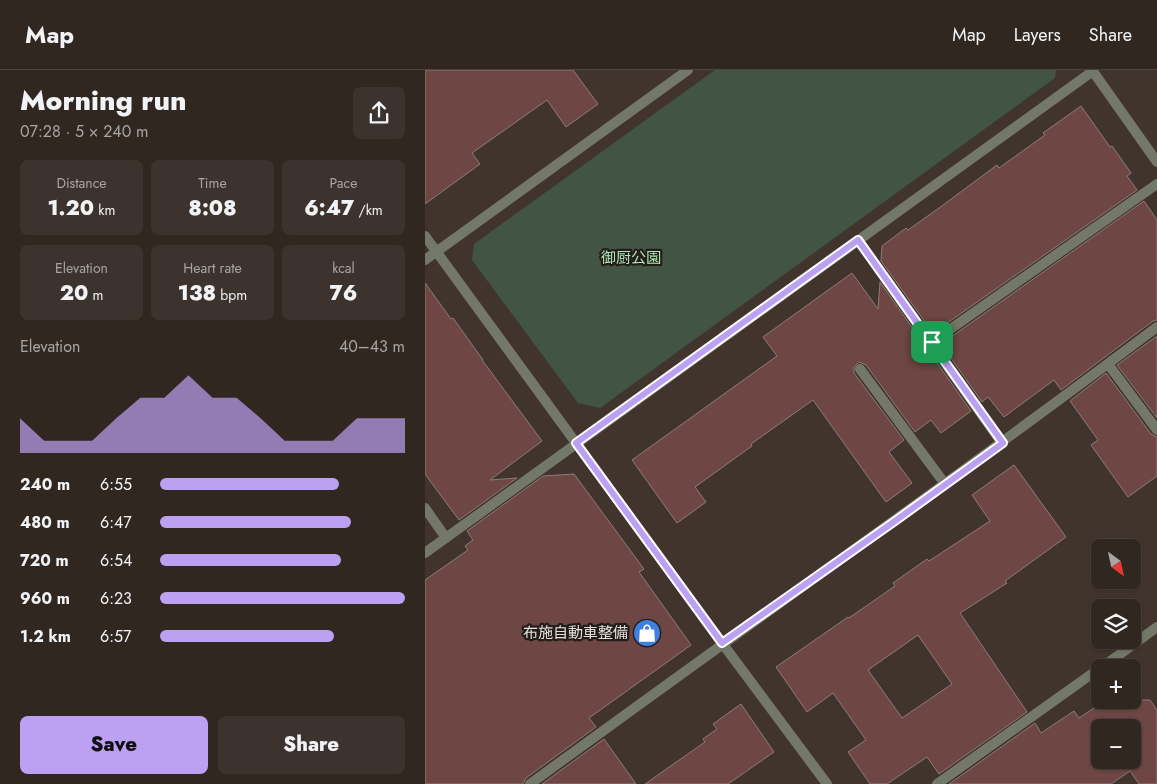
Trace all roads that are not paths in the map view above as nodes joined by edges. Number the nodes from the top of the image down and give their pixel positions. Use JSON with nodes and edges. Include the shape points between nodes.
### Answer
{"nodes":[{"id":1,"x":688,"y":70,"type":"edge"},
{"id":2,"x":1093,"y":71,"type":"edge"},
{"id":3,"x":1157,"y":162,"type":"edge"},
{"id":4,"x":1157,"y":184,"type":"edge"},
{"id":5,"x":425,"y":236,"type":"edge"},
{"id":6,"x":858,"y":240,"type":"junction"},
{"id":7,"x":437,"y":252,"type":"junction"},
{"id":8,"x":425,"y":260,"type":"edge"},
{"id":9,"x":1157,"y":327,"type":"edge"},
{"id":10,"x":932,"y":342,"type":"junction"},
{"id":11,"x":1108,"y":364,"type":"junction"},
{"id":12,"x":860,"y":369,"type":"dead end"},
{"id":13,"x":1157,"y":430,"type":"edge"},
{"id":14,"x":576,"y":443,"type":"junction"},
{"id":15,"x":1003,"y":443,"type":"junction"},
{"id":16,"x":945,"y":484,"type":"junction"},
{"id":17,"x":425,"y":508,"type":"edge"},
{"id":18,"x":446,"y":538,"type":"junction"},
{"id":19,"x":425,"y":553,"type":"edge"},
{"id":20,"x":1157,"y":628,"type":"edge"},
{"id":21,"x":722,"y":643,"type":"junction"},
{"id":22,"x":1113,"y":659,"type":"edge"},
{"id":23,"x":1091,"y":674,"type":"edge"},
{"id":24,"x":530,"y":784,"type":"edge"},
{"id":25,"x":827,"y":784,"type":"edge"},
{"id":26,"x":937,"y":784,"type":"edge"}],
"edges":[{"from":1,"to":7,"type":"street"},
{"from":2,"to":3,"type":"street"},
{"from":2,"to":6,"type":"street"},
{"from":4,"to":10,"type":"street"},
{"from":5,"to":7,"type":"street"},
{"from":6,"to":10,"type":"street"},
{"from":6,"to":14,"type":"street"},
{"from":7,"to":8,"type":"street"},
{"from":7,"to":14,"type":"street"},
{"from":9,"to":11,"type":"street"},
{"from":10,"to":15,"type":"street"},
{"from":11,"to":13,"type":"street"},
{"from":11,"to":15,"type":"street"},
{"from":12,"to":16,"type":"street"},
{"from":14,"to":18,"type":"street"},
{"from":14,"to":21,"type":"street"},
{"from":15,"to":16,"type":"street"},
{"from":16,"to":21,"type":"street"},
{"from":17,"to":18,"type":"street"},
{"from":18,"to":19,"type":"street"},
{"from":20,"to":22,"type":"street"},
{"from":21,"to":24,"type":"street"},
{"from":21,"to":25,"type":"street"},
{"from":23,"to":26,"type":"street"}]}
